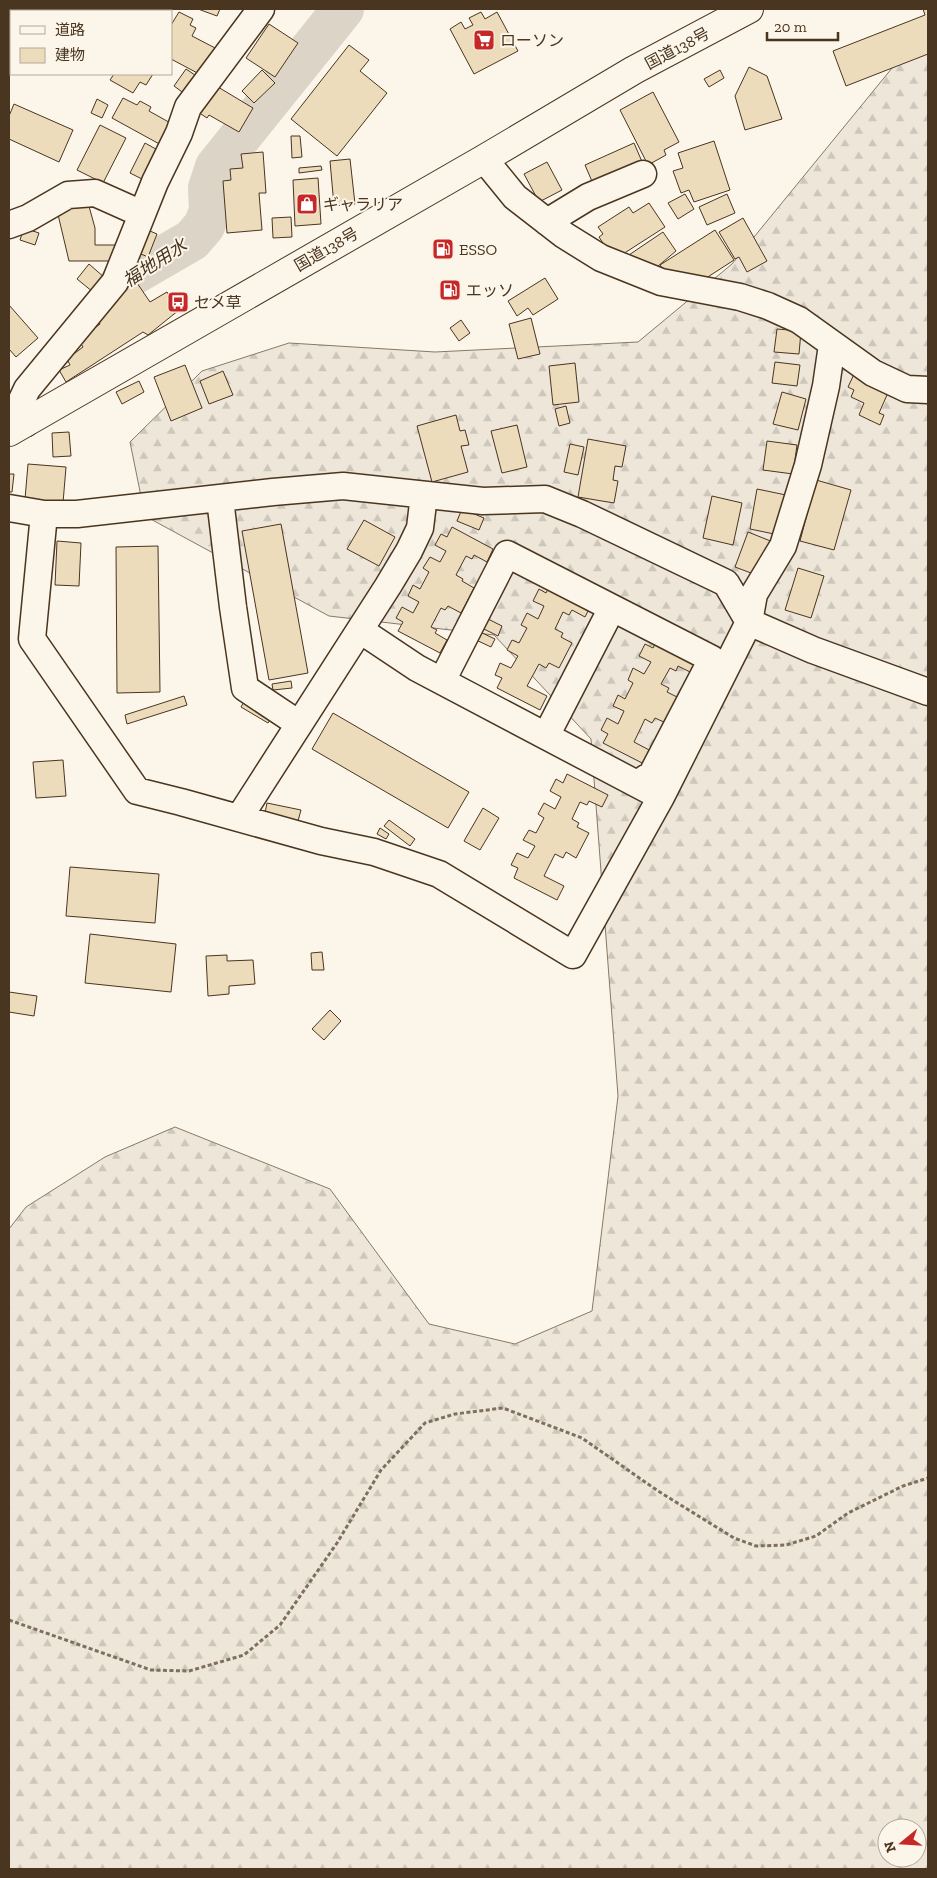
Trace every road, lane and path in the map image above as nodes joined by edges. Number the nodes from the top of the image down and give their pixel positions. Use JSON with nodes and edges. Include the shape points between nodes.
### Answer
{"nodes":[{"id":1,"x":261,"y":9,"type":"edge"},
{"id":2,"x":740,"y":11,"type":"edge"},
{"id":3,"x":484,"y":159,"type":"junction"},
{"id":4,"x":643,"y":174,"type":"dead end"},
{"id":5,"x":142,"y":214,"type":"junction"},
{"id":6,"x":547,"y":222,"type":"junction"},
{"id":7,"x":9,"y":226,"type":"edge"},
{"id":8,"x":832,"y":345,"type":"junction"},
{"id":9,"x":928,"y":390,"type":"edge"},
{"id":10,"x":17,"y":428,"type":"edge"},
{"id":11,"x":424,"y":495,"type":"junction"},
{"id":12,"x":220,"y":498,"type":"junction"},
{"id":13,"x":9,"y":508,"type":"edge"},
{"id":14,"x":44,"y":514,"type":"junction"},
{"id":15,"x":612,"y":608,"type":"junction"},
{"id":16,"x":749,"y":622,"type":"junction"},
{"id":17,"x":360,"y":630,"type":"junction"},
{"id":18,"x":442,"y":681,"type":"junction"},
{"id":19,"x":928,"y":692,"type":"edge"},
{"id":20,"x":300,"y":724,"type":"junction"},
{"id":21,"x":546,"y":736,"type":"junction"},
{"id":22,"x":638,"y":784,"type":"junction"},
{"id":23,"x":662,"y":797,"type":"junction"},
{"id":24,"x":239,"y":818,"type":"junction"},
{"id":25,"x":928,"y":1478,"type":"edge"},
{"id":26,"x":9,"y":1620,"type":"edge"}],
"edges":[{"from":1,"to":5,"type":"street","via":[[188,107]]},
{"from":2,"to":3,"type":"highway","name":"国道138号"},
{"from":3,"to":6,"type":"street","via":[[515,197]]},
{"from":3,"to":10,"type":"highway","name":"国道138号"},
{"from":4,"to":6,"type":"street","via":[[588,197]]},
{"from":5,"to":7,"type":"street","via":[[95,193],[68,195]]},
{"from":5,"to":10,"type":"street","via":[[115,282],[27,389],[19,406]]},
{"from":6,"to":8,"type":"street","via":[[601,258],[661,282],[740,297],[768,306],[799,320]]},
{"from":8,"to":9,"type":"street","via":[[873,373],[907,389]]},
{"from":8,"to":16,"type":"street","via":[[808,465],[783,546],[754,594]]},
{"from":11,"to":12,"type":"street","via":[[343,486]]},
{"from":11,"to":16,"type":"street","via":[[483,501],[545,499],[726,583]]},
{"from":11,"to":17,"type":"street","via":[[420,528]]},
{"from":12,"to":14,"type":"street","via":[[77,514]]},
{"from":12,"to":20,"type":"street","via":[[245,688]]},
{"from":13,"to":14,"type":"street"},
{"from":14,"to":24,"type":"street","via":[[32,639],[137,792]]},
{"from":15,"to":18,"type":"street","via":[[507,554]]},
{"from":15,"to":21,"type":"street"},
{"from":15,"to":22,"type":"street","via":[[712,659],[652,774]]},
{"from":16,"to":19,"type":"street","via":[[813,650]]},
{"from":16,"to":23,"type":"street"},
{"from":17,"to":18,"type":"street"},
{"from":17,"to":20,"type":"street"},
{"from":18,"to":21,"type":"street"},
{"from":20,"to":24,"type":"street"},
{"from":21,"to":22,"type":"street"},
{"from":22,"to":23,"type":"street"},
{"from":23,"to":24,"type":"street","via":[[572,955],[439,874],[374,852]]},
{"from":25,"to":26,"type":"path","via":[[903,1486],[848,1513],[816,1536],[786,1545],[756,1546],[727,1534],[582,1438],[504,1408],[454,1414],[425,1423],[381,1470],[337,1543],[280,1625],[244,1656],[189,1671],[151,1670]]}]}
